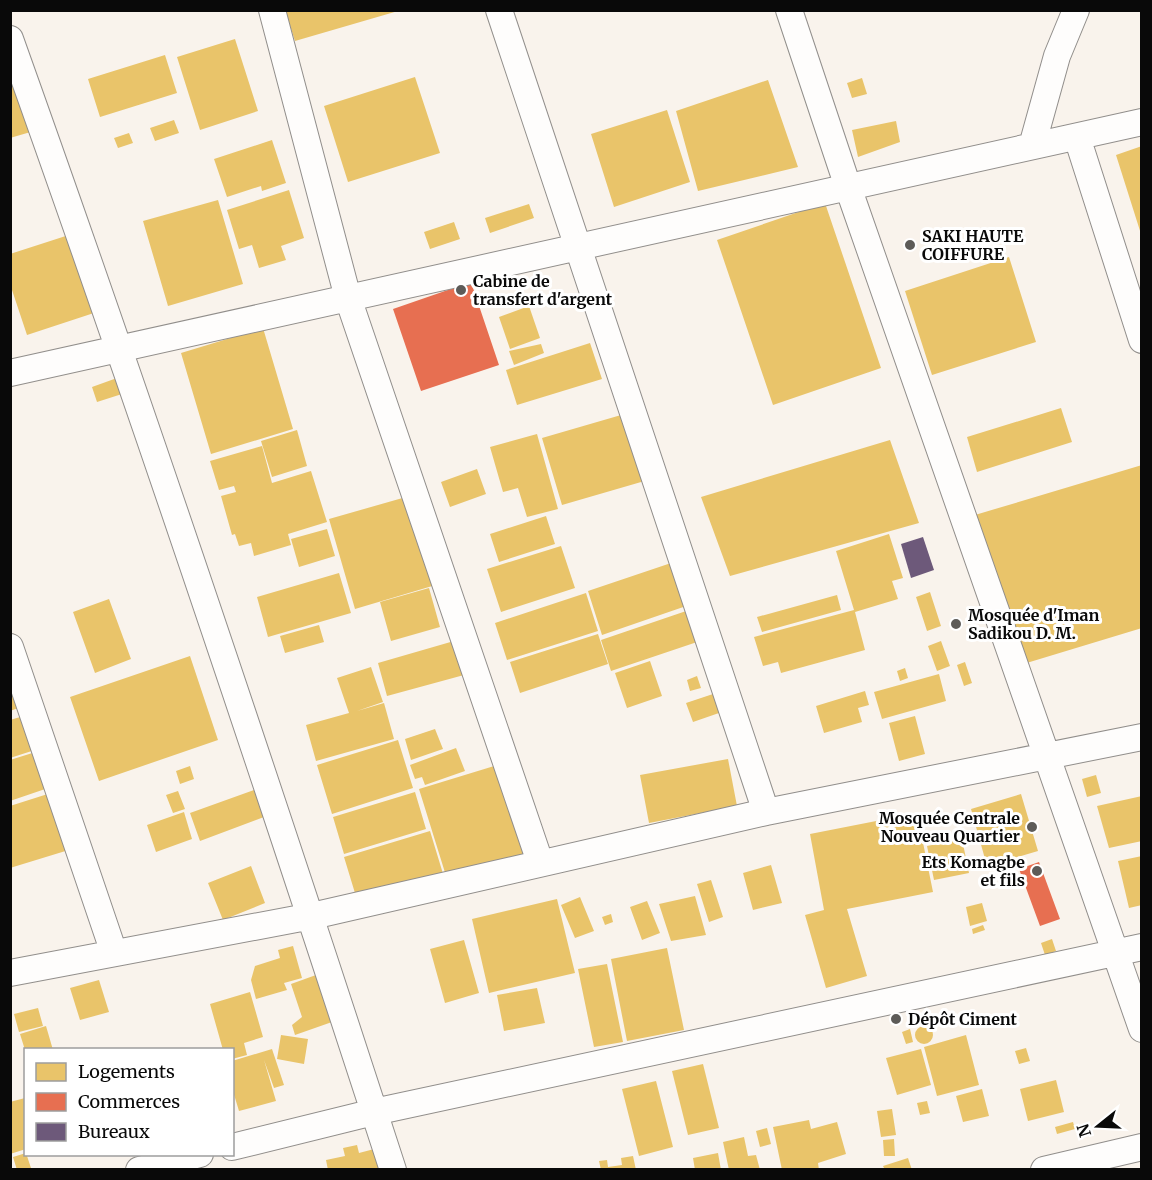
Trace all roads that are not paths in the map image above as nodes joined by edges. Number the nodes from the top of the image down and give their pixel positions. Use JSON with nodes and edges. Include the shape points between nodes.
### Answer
{"nodes":[{"id":1,"x":272,"y":10,"type":"edge"},
{"id":2,"x":499,"y":10,"type":"edge"},
{"id":3,"x":789,"y":10,"type":"edge"},
{"id":4,"x":1076,"y":10,"type":"edge"},
{"id":5,"x":10,"y":39,"type":"edge"},
{"id":6,"x":1142,"y":122,"type":"edge"},
{"id":7,"x":1077,"y":137,"type":"junction"},
{"id":8,"x":1032,"y":147,"type":"junction"},
{"id":9,"x":848,"y":187,"type":"junction"},
{"id":10,"x":578,"y":247,"type":"junction"},
{"id":11,"x":348,"y":298,"type":"junction"},
{"id":12,"x":1142,"y":340,"type":"edge"},
{"id":13,"x":121,"y":349,"type":"junction"},
{"id":14,"x":10,"y":373,"type":"edge"},
{"id":15,"x":10,"y":647,"type":"edge"},
{"id":16,"x":1142,"y":737,"type":"edge"},
{"id":17,"x":1047,"y":758,"type":"junction"},
{"id":18,"x":766,"y":812,"type":"junction"},
{"id":19,"x":540,"y":862,"type":"junction"},
{"id":20,"x":312,"y":916,"type":"junction"},
{"id":21,"x":1142,"y":947,"type":"edge"},
{"id":22,"x":114,"y":952,"type":"junction"},
{"id":23,"x":1115,"y":953,"type":"junction"},
{"id":24,"x":10,"y":973,"type":"edge"},
{"id":25,"x":1142,"y":1029,"type":"edge"},
{"id":26,"x":374,"y":1112,"type":"junction"},
{"id":27,"x":234,"y":1146,"type":"edge"},
{"id":28,"x":1142,"y":1147,"type":"edge"},
{"id":29,"x":196,"y":1156,"type":"edge"},
{"id":30,"x":139,"y":1170,"type":"edge"},
{"id":31,"x":393,"y":1170,"type":"edge"},
{"id":32,"x":1044,"y":1170,"type":"edge"}],
"edges":[{"from":1,"to":11,"type":"street"},
{"from":2,"to":10,"type":"street"},
{"from":3,"to":9,"type":"street"},
{"from":4,"to":8,"type":"street","via":[[1057,56]]},
{"from":5,"to":13,"type":"street"},
{"from":6,"to":7,"type":"street"},
{"from":7,"to":8,"type":"street"},
{"from":7,"to":12,"type":"street"},
{"from":8,"to":9,"type":"street"},
{"from":9,"to":10,"type":"street"},
{"from":9,"to":17,"type":"street"},
{"from":10,"to":11,"type":"street"},
{"from":10,"to":18,"type":"street"},
{"from":11,"to":13,"type":"street"},
{"from":11,"to":19,"type":"street"},
{"from":13,"to":14,"type":"street"},
{"from":13,"to":20,"type":"street"},
{"from":15,"to":22,"type":"street"},
{"from":16,"to":17,"type":"street"},
{"from":17,"to":18,"type":"street"},
{"from":17,"to":23,"type":"street"},
{"from":18,"to":19,"type":"street"},
{"from":19,"to":20,"type":"street"},
{"from":20,"to":22,"type":"street"},
{"from":20,"to":26,"type":"street"},
{"from":21,"to":23,"type":"street"},
{"from":22,"to":24,"type":"street"},
{"from":23,"to":25,"type":"street"},
{"from":23,"to":26,"type":"street"},
{"from":26,"to":27,"type":"street"},
{"from":26,"to":31,"type":"street"},
{"from":28,"to":32,"type":"street"},
{"from":29,"to":30,"type":"street"}]}
